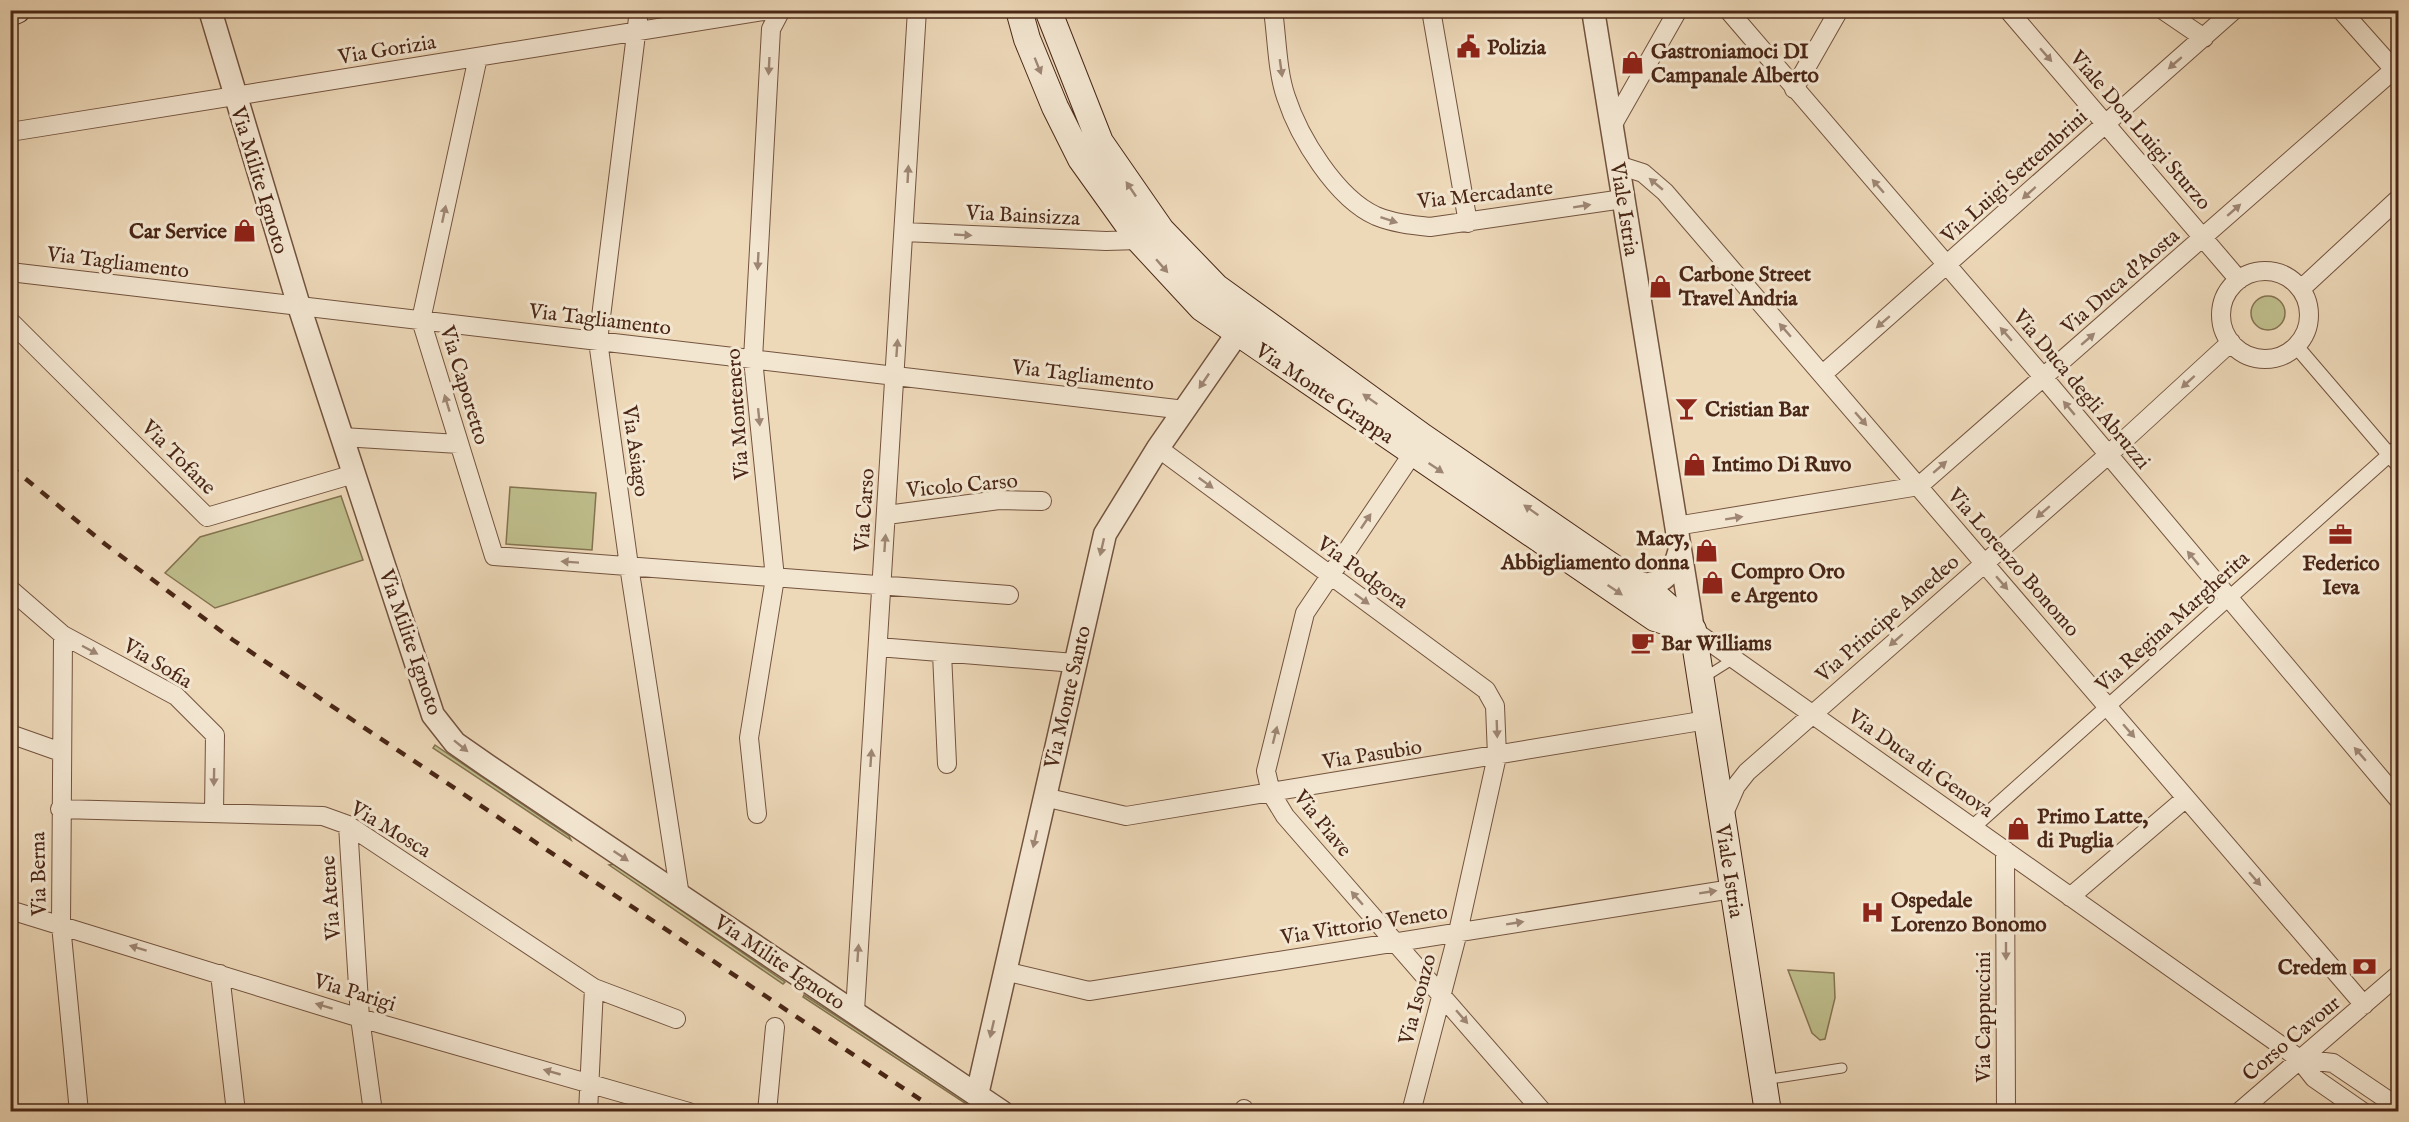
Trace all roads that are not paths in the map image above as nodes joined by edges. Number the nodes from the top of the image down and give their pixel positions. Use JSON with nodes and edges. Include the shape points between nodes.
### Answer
{"nodes":[{"id":1,"x":17,"y":10,"type":"edge"},
{"id":2,"x":210,"y":10,"type":"edge"},
{"id":3,"x":639,"y":10,"type":"edge"},
{"id":4,"x":770,"y":10,"type":"edge"},
{"id":5,"x":781,"y":10,"type":"edge"},
{"id":6,"x":917,"y":10,"type":"edge"},
{"id":7,"x":1019,"y":10,"type":"edge"},
{"id":8,"x":1048,"y":10,"type":"edge"},
{"id":9,"x":1273,"y":10,"type":"edge"},
{"id":10,"x":1431,"y":10,"type":"edge"},
{"id":11,"x":1593,"y":10,"type":"edge"},
{"id":12,"x":1677,"y":10,"type":"edge"},
{"id":13,"x":1728,"y":10,"type":"edge"},
{"id":14,"x":1839,"y":10,"type":"edge"},
{"id":15,"x":2008,"y":10,"type":"edge"},
{"id":16,"x":2163,"y":10,"type":"edge"},
{"id":17,"x":2234,"y":10,"type":"edge"},
{"id":18,"x":2341,"y":10,"type":"edge"},
{"id":19,"x":10,"y":13,"type":"edge"},
{"id":20,"x":637,"y":32,"type":"junction"},
{"id":21,"x":2204,"y":38,"type":"junction"},
{"id":22,"x":478,"y":57,"type":"junction"},
{"id":23,"x":2397,"y":70,"type":"edge"},
{"id":24,"x":1794,"y":89,"type":"junction"},
{"id":25,"x":234,"y":95,"type":"junction"},
{"id":26,"x":2105,"y":124,"type":"junction"},
{"id":27,"x":1612,"y":126,"type":"junction"},
{"id":28,"x":10,"y":132,"type":"edge"},
{"id":29,"x":1618,"y":165,"type":"junction"},
{"id":30,"x":1623,"y":199,"type":"junction"},
{"id":31,"x":2398,"y":199,"type":"edge"},
{"id":32,"x":1468,"y":223,"type":"junction"},
{"id":33,"x":904,"y":232,"type":"junction"},
{"id":34,"x":2204,"y":237,"type":"junction"},
{"id":35,"x":1139,"y":240,"type":"junction"},
{"id":36,"x":1948,"y":267,"type":"junction"},
{"id":37,"x":10,"y":272,"type":"edge"},
{"id":38,"x":2239,"y":280,"type":"junction"},
{"id":39,"x":2301,"y":289,"type":"junction"},
{"id":40,"x":299,"y":306,"type":"junction"},
{"id":41,"x":421,"y":320,"type":"junction"},
{"id":42,"x":10,"y":321,"type":"edge"},
{"id":43,"x":1243,"y":324,"type":"junction"},
{"id":44,"x":598,"y":341,"type":"junction"},
{"id":45,"x":2231,"y":342,"type":"junction"},
{"id":46,"x":2296,"y":346,"type":"junction"},
{"id":47,"x":753,"y":359,"type":"junction"},
{"id":48,"x":1823,"y":374,"type":"junction"},
{"id":49,"x":895,"y":376,"type":"junction"},
{"id":50,"x":2044,"y":378,"type":"junction"},
{"id":51,"x":1185,"y":410,"type":"junction"},
{"id":52,"x":342,"y":437,"type":"junction"},
{"id":53,"x":459,"y":444,"type":"junction"},
{"id":54,"x":1418,"y":444,"type":"junction"},
{"id":55,"x":1158,"y":448,"type":"junction"},
{"id":56,"x":2108,"y":455,"type":"junction"},
{"id":57,"x":2396,"y":456,"type":"edge"},
{"id":58,"x":354,"y":474,"type":"junction"},
{"id":59,"x":1919,"y":486,"type":"junction"},
{"id":60,"x":1042,"y":501,"type":"dead end"},
{"id":61,"x":887,"y":515,"type":"junction"},
{"id":62,"x":1676,"y":526,"type":"junction"},
{"id":63,"x":1680,"y":549,"type":"junction"},
{"id":64,"x":1985,"y":563,"type":"junction"},
{"id":65,"x":629,"y":566,"type":"junction"},
{"id":66,"x":1330,"y":575,"type":"junction"},
{"id":67,"x":775,"y":578,"type":"junction"},
{"id":68,"x":1630,"y":580,"type":"junction"},
{"id":69,"x":882,"y":586,"type":"junction"},
{"id":70,"x":10,"y":589,"type":"edge"},
{"id":71,"x":1009,"y":595,"type":"dead end"},
{"id":72,"x":2228,"y":599,"type":"junction"},
{"id":73,"x":1693,"y":630,"type":"junction"},
{"id":74,"x":63,"y":635,"type":"junction"},
{"id":75,"x":878,"y":647,"type":"junction"},
{"id":76,"x":942,"y":653,"type":"junction"},
{"id":77,"x":1735,"y":658,"type":"junction"},
{"id":78,"x":1075,"y":663,"type":"junction"},
{"id":79,"x":1708,"y":675,"type":"junction"},
{"id":80,"x":2108,"y":706,"type":"junction"},
{"id":81,"x":1812,"y":713,"type":"junction"},
{"id":82,"x":1707,"y":720,"type":"junction"},
{"id":83,"x":10,"y":734,"type":"edge"},
{"id":84,"x":61,"y":752,"type":"junction"},
{"id":85,"x":1497,"y":756,"type":"junction"},
{"id":86,"x":947,"y":764,"type":"dead end"},
{"id":87,"x":1271,"y":792,"type":"junction"},
{"id":88,"x":1044,"y":797,"type":"junction"},
{"id":89,"x":2186,"y":798,"type":"junction"},
{"id":90,"x":2398,"y":799,"type":"edge"},
{"id":91,"x":60,"y":809,"type":"junction"},
{"id":92,"x":214,"y":813,"type":"junction"},
{"id":93,"x":757,"y":814,"type":"dead end"},
{"id":94,"x":1724,"y":814,"type":"junction"},
{"id":95,"x":348,"y":825,"type":"junction"},
{"id":96,"x":1973,"y":827,"type":"junction"},
{"id":97,"x":2005,"y":850,"type":"junction"},
{"id":98,"x":1732,"y":888,"type":"junction"},
{"id":99,"x":680,"y":896,"type":"junction"},
{"id":100,"x":2070,"y":897,"type":"junction"},
{"id":101,"x":10,"y":910,"type":"edge"},
{"id":102,"x":61,"y":925,"type":"junction"},
{"id":103,"x":1458,"y":932,"type":"junction"},
{"id":104,"x":1395,"y":942,"type":"junction"},
{"id":105,"x":1004,"y":971,"type":"junction"},
{"id":106,"x":220,"y":974,"type":"junction"},
{"id":107,"x":2398,"y":975,"type":"edge"},
{"id":108,"x":594,"y":988,"type":"junction"},
{"id":109,"x":1442,"y":993,"type":"junction"},
{"id":110,"x":2364,"y":1005,"type":"junction"},
{"id":111,"x":855,"y":1011,"type":"junction"},
{"id":112,"x":360,"y":1018,"type":"junction"},
{"id":113,"x":676,"y":1019,"type":"dead end"},
{"id":114,"x":775,"y":1027,"type":"dead end"},
{"id":115,"x":2299,"y":1059,"type":"junction"},
{"id":116,"x":1842,"y":1068,"type":"dead end"},
{"id":117,"x":1767,"y":1079,"type":"junction"},
{"id":118,"x":590,"y":1083,"type":"junction"},
{"id":119,"x":977,"y":1095,"type":"junction"},
{"id":120,"x":2398,"y":1107,"type":"edge"},
{"id":121,"x":79,"y":1112,"type":"edge"},
{"id":122,"x":236,"y":1112,"type":"edge"},
{"id":123,"x":373,"y":1112,"type":"edge"},
{"id":124,"x":588,"y":1112,"type":"edge"},
{"id":125,"x":689,"y":1112,"type":"edge"},
{"id":126,"x":767,"y":1112,"type":"edge"},
{"id":127,"x":1002,"y":1112,"type":"edge"},
{"id":128,"x":1411,"y":1112,"type":"edge"},
{"id":129,"x":1544,"y":1112,"type":"edge"},
{"id":130,"x":1768,"y":1112,"type":"edge"},
{"id":131,"x":2006,"y":1112,"type":"edge"},
{"id":132,"x":2239,"y":1112,"type":"edge"},
{"id":133,"x":2363,"y":1112,"type":"edge"}],
"edges":[{"from":1,"to":19,"type":"main road"},
{"from":2,"to":25,"type":"street","name":"Via Milite Ignoto"},
{"from":3,"to":20,"type":"street","name":"Via Asiago"},
{"from":4,"to":20,"type":"street","name":"Via Gorizia"},
{"from":5,"to":47,"type":"street","name":"Via Montenero","one_way":true,"via":[[771,29]]},
{"from":33,"to":6,"type":"street","name":"Via Carso","one_way":true},
{"from":7,"to":35,"type":"main road","name":"Via Monte Grappa","one_way":true,"via":[[1055,107],[1081,159]]},
{"from":43,"to":8,"type":"main road","name":"Via Monte Grappa","one_way":true,"via":[[1216,287],[1185,257],[1134,195],[1100,142]]},
{"from":9,"to":32,"type":"street","name":"Via Mercadante","one_way":true,"via":[[1286,95],[1302,133],[1325,171],[1374,215],[1398,224],[1430,227]]},
{"from":10,"to":32,"type":"street"},
{"from":11,"to":27,"type":"street","name":"Viale Istria"},
{"from":12,"to":27,"type":"street"},
{"from":13,"to":24,"type":"street","name":"Via Duca degli Abruzzi"},
{"from":14,"to":24,"type":"street"},
{"from":15,"to":26,"type":"street","name":"Viale Don Luigi Sturzo","one_way":true},
{"from":16,"to":21,"type":"street"},
{"from":17,"to":21,"type":"street","name":"Via Luigi Settembrini"},
{"from":18,"to":23,"type":"street"},
{"from":20,"to":22,"type":"street","name":"Via Gorizia"},
{"from":20,"to":44,"type":"street","name":"Via Asiago"},
{"from":21,"to":26,"type":"street","name":"Via Luigi Settembrini","one_way":true},
{"from":22,"to":25,"type":"street","name":"Via Gorizia"},
{"from":41,"to":22,"type":"street","name":"Via Caporetto","one_way":true},
{"from":34,"to":23,"type":"street","name":"Via Duca d'Aosta","one_way":true},
{"from":36,"to":24,"type":"street","name":"Via Duca degli Abruzzi","one_way":true},
{"from":25,"to":28,"type":"street","name":"Via Gorizia"},
{"from":25,"to":40,"type":"street","name":"Via Milite Ignoto"},
{"from":26,"to":34,"type":"street","name":"Viale Don Luigi Sturzo"},
{"from":26,"to":36,"type":"street","name":"Via Luigi Settembrini","one_way":true},
{"from":27,"to":29,"type":"street","name":"Viale Istria"},
{"from":29,"to":30,"type":"street","name":"Viale Istria"},
{"from":48,"to":29,"type":"street","name":"Via Lorenzo Bonomo","one_way":true,"via":[[1665,192],[1643,173]]},
{"from":32,"to":30,"type":"street","name":"Via Mercadante","one_way":true},
{"from":30,"to":62,"type":"street","name":"Viale Istria"},
{"from":31,"to":39,"type":"street"},
{"from":33,"to":35,"type":"street","name":"Via Bainsizza","one_way":true},
{"from":49,"to":33,"type":"street","name":"Via Carso","one_way":true},
{"from":34,"to":38,"type":"street","name":"Viale Don Luigi Sturzo"},
{"from":50,"to":34,"type":"street","name":"Via Duca d'Aosta","one_way":true},
{"from":35,"to":43,"type":"main road","name":"Via Monte Grappa","one_way":true,"via":[[1202,308]]},
{"from":36,"to":48,"type":"street","name":"Via Luigi Settembrini","one_way":true},
{"from":50,"to":36,"type":"street","name":"Via Duca degli Abruzzi","one_way":true},
{"from":37,"to":40,"type":"street","name":"Via Tagliamento"},
{"from":38,"to":39,"type":"street","via":[[2251,273],[2278,273]]},
{"from":38,"to":45,"type":"street","via":[[2224,299],[2222,311],[2222,323]]},
{"from":39,"to":46,"type":"street","via":[[2309,318]]},
{"from":40,"to":41,"type":"street","name":"Via Tagliamento"},
{"from":40,"to":52,"type":"street","name":"Via Milite Ignoto"},
{"from":41,"to":44,"type":"street","name":"Via Tagliamento"},
{"from":53,"to":41,"type":"street","name":"Via Caporetto","one_way":true},
{"from":42,"to":58,"type":"street","name":"Via Tofane","via":[[207,517]]},
{"from":43,"to":51,"type":"street","name":"Via Monte Santo","one_way":true},
{"from":43,"to":54,"type":"main road","name":"Via Monte Grappa"},
{"from":44,"to":47,"type":"street","name":"Via Tagliamento"},
{"from":44,"to":65,"type":"street","name":"Via Asiago"},
{"from":45,"to":46,"type":"street","via":[[2258,358],[2278,356]]},
{"from":45,"to":56,"type":"street","name":"Via Principe Amedeo","one_way":true},
{"from":46,"to":57,"type":"street"},
{"from":47,"to":49,"type":"street","name":"Via Tagliamento"},
{"from":47,"to":67,"type":"street","name":"Via Montenero","one_way":true},
{"from":48,"to":59,"type":"street","name":"Via Lorenzo Bonomo","one_way":true},
{"from":49,"to":51,"type":"street","name":"Via Tagliamento"},
{"from":49,"to":61,"type":"street","name":"Via Carso"},
{"from":56,"to":50,"type":"street","name":"Via Duca degli Abruzzi","one_way":true},
{"from":59,"to":50,"type":"street","name":"Via Duca d'Aosta","one_way":true},
{"from":51,"to":55,"type":"street","name":"Via Monte Santo"},
{"from":52,"to":53,"type":"street"},
{"from":52,"to":58,"type":"street","name":"Via Milite Ignoto"},
{"from":65,"to":53,"type":"street","name":"Via Caporetto","one_way":true,"via":[[494,556]]},
{"from":66,"to":54,"type":"street","name":"Via Piave","one_way":true},
{"from":68,"to":54,"type":"main road","name":"Via Monte Grappa","one_way":true},
{"from":54,"to":73,"type":"main road","name":"Via Monte Grappa","one_way":true,"via":[[1654,618]]},
{"from":55,"to":66,"type":"street","name":"Via Podgora","one_way":true},
{"from":55,"to":78,"type":"street","name":"Via Monte Santo","one_way":true,"via":[[1105,534]]},
{"from":56,"to":64,"type":"street","name":"Via Principe Amedeo","one_way":true},
{"from":72,"to":56,"type":"street","name":"Via Duca degli Abruzzi","one_way":true},
{"from":57,"to":72,"type":"street","name":"Via Regina Margherita"},
{"from":58,"to":99,"type":"street","name":"Via Milite Ignoto","one_way":true,"via":[[432,715],[455,744]]},
{"from":62,"to":59,"type":"street","one_way":true},
{"from":59,"to":64,"type":"street","name":"Via Lorenzo Bonomo"},
{"from":60,"to":61,"type":"street","name":"Vicolo Carso","via":[[999,500]]},
{"from":69,"to":61,"type":"street","name":"Via Carso","one_way":true},
{"from":62,"to":63,"type":"street","name":"Viale Istria"},
{"from":63,"to":68,"type":"street","via":[[1675,566],[1664,579],[1648,585]]},
{"from":63,"to":73,"type":"street","name":"Viale Istria"},
{"from":64,"to":80,"type":"street","name":"Via Lorenzo Bonomo","one_way":true},
{"from":64,"to":81,"type":"street","name":"Via Principe Amedeo","one_way":true},
{"from":65,"to":67,"type":"street"},
{"from":65,"to":99,"type":"street","name":"Via Asiago"},
{"from":66,"to":85,"type":"street","name":"Via Podgora","one_way":true,"via":[[1486,690],[1495,706]]},
{"from":87,"to":66,"type":"street","name":"Via Piave","one_way":true,"via":[[1266,771],[1305,613]]},
{"from":67,"to":69,"type":"street"},
{"from":67,"to":93,"type":"street","name":"Via Montenero","via":[[749,738]]},
{"from":68,"to":73,"type":"main road","name":"Via Monte Grappa","via":[[1659,599]]},
{"from":69,"to":71,"type":"street"},
{"from":69,"to":75,"type":"street","name":"Via Carso"},
{"from":70,"to":74,"type":"street","name":"Via Sofia"},
{"from":72,"to":80,"type":"street","name":"Via Regina Margherita"},
{"from":90,"to":72,"type":"street","name":"Via Duca degli Abruzzi","one_way":true},
{"from":73,"to":77,"type":"street","name":"Via Duca di Genova"},
{"from":73,"to":79,"type":"lane","name":"Viale Istria"},
{"from":73,"to":82,"type":"main road","name":"Viale Istria"},
{"from":74,"to":84,"type":"street","name":"Via Berna"},
{"from":74,"to":92,"type":"street","name":"Via Sofia","one_way":true,"via":[[176,696],[215,735]]},
{"from":75,"to":76,"type":"street"},
{"from":111,"to":75,"type":"street","name":"Via Carso","one_way":true},
{"from":76,"to":78,"type":"street"},
{"from":76,"to":86,"type":"street"},
{"from":77,"to":79,"type":"lane"},
{"from":77,"to":81,"type":"street","name":"Via Duca di Genova"},
{"from":78,"to":88,"type":"street","name":"Via Monte Santo"},
{"from":79,"to":94,"type":"lane","name":"Viale Istria"},
{"from":80,"to":89,"type":"street","name":"Via Lorenzo Bonomo","one_way":true},
{"from":80,"to":96,"type":"street","name":"Via Regina Margherita"},
{"from":81,"to":94,"type":"street","name":"Via Principe Amedeo","via":[[1747,772]]},
{"from":81,"to":96,"type":"street","name":"Via Duca di Genova"},
{"from":82,"to":85,"type":"street","name":"Via Pasubio"},
{"from":82,"to":94,"type":"main road","name":"Viale Istria"},
{"from":83,"to":84,"type":"street"},
{"from":84,"to":91,"type":"street","name":"Via Berna"},
{"from":85,"to":87,"type":"street","name":"Via Pasubio"},
{"from":85,"to":103,"type":"street","name":"Via Isonzo"},
{"from":87,"to":88,"type":"street","name":"Via Pasubio","via":[[1126,816]]},
{"from":104,"to":87,"type":"street","name":"Via Piave","one_way":true,"via":[[1285,816]]},
{"from":88,"to":105,"type":"street","name":"Via Monte Santo","one_way":true},
{"from":89,"to":100,"type":"street"},
{"from":89,"to":110,"type":"street","name":"Via Lorenzo Bonomo","one_way":true},
{"from":91,"to":92,"type":"street","name":"Via Mosca"},
{"from":91,"to":102,"type":"street","name":"Via Berna"},
{"from":92,"to":95,"type":"street","name":"Via Mosca","via":[[323,816]]},
{"from":94,"to":98,"type":"main road","name":"Viale Istria"},
{"from":94,"to":117,"type":"lane","name":"Viale Istria"},
{"from":95,"to":108,"type":"street","name":"Via Mosca"},
{"from":95,"to":112,"type":"street","name":"Via Atene"},
{"from":96,"to":97,"type":"street","name":"Via Duca di Genova"},
{"from":97,"to":100,"type":"street","name":"Via Duca di Genova"},
{"from":97,"to":131,"type":"street","name":"Via Cappuccini","one_way":true},
{"from":103,"to":98,"type":"street","name":"Via Vittorio Veneto","one_way":true},
{"from":98,"to":117,"type":"main road","name":"Viale Istria"},
{"from":99,"to":111,"type":"street","name":"Via Milite Ignoto"},
{"from":100,"to":115,"type":"street","name":"Via Duca di Genova"},
{"from":101,"to":102,"type":"street","name":"Via Parigi"},
{"from":106,"to":102,"type":"street","name":"Via Parigi","one_way":true},
{"from":102,"to":121,"type":"street","name":"Via Berna"},
{"from":103,"to":104,"type":"street","name":"Via Vittorio Veneto"},
{"from":103,"to":109,"type":"street","name":"Via Isonzo"},
{"from":104,"to":105,"type":"street","name":"Via Vittorio Veneto","via":[[1089,991]]},
{"from":104,"to":109,"type":"street","name":"Via Piave"},
{"from":105,"to":119,"type":"street","name":"Via Monte Santo","one_way":true},
{"from":112,"to":106,"type":"street","name":"Via Parigi","one_way":true},
{"from":106,"to":122,"type":"street"},
{"from":107,"to":110,"type":"street","name":"Corso Cavour"},
{"from":108,"to":113,"type":"street","name":"Via Mosca"},
{"from":108,"to":118,"type":"street"},
{"from":109,"to":128,"type":"street","name":"Via Isonzo"},
{"from":109,"to":129,"type":"street","name":"Via Piave","one_way":true},
{"from":110,"to":115,"type":"street","name":"Corso Cavour"},
{"from":111,"to":119,"type":"street","name":"Via Milite Ignoto"},
{"from":118,"to":112,"type":"street","name":"Via Parigi","one_way":true},
{"from":112,"to":123,"type":"street","name":"Via Atene"},
{"from":114,"to":126,"type":"street"},
{"from":115,"to":120,"type":"street","via":[[2333,1063]]},
{"from":115,"to":132,"type":"street","name":"Corso Cavour"},
{"from":115,"to":133,"type":"street","name":"Via Duca di Genova","via":[[2314,1078]]},
{"from":116,"to":117,"type":"lane"},
{"from":117,"to":130,"type":"main road","name":"Viale Istria"},
{"from":118,"to":124,"type":"street"},
{"from":118,"to":125,"type":"street","name":"Via Parigi"},
{"from":119,"to":127,"type":"street","name":"Via Milite Ignoto"}]}
